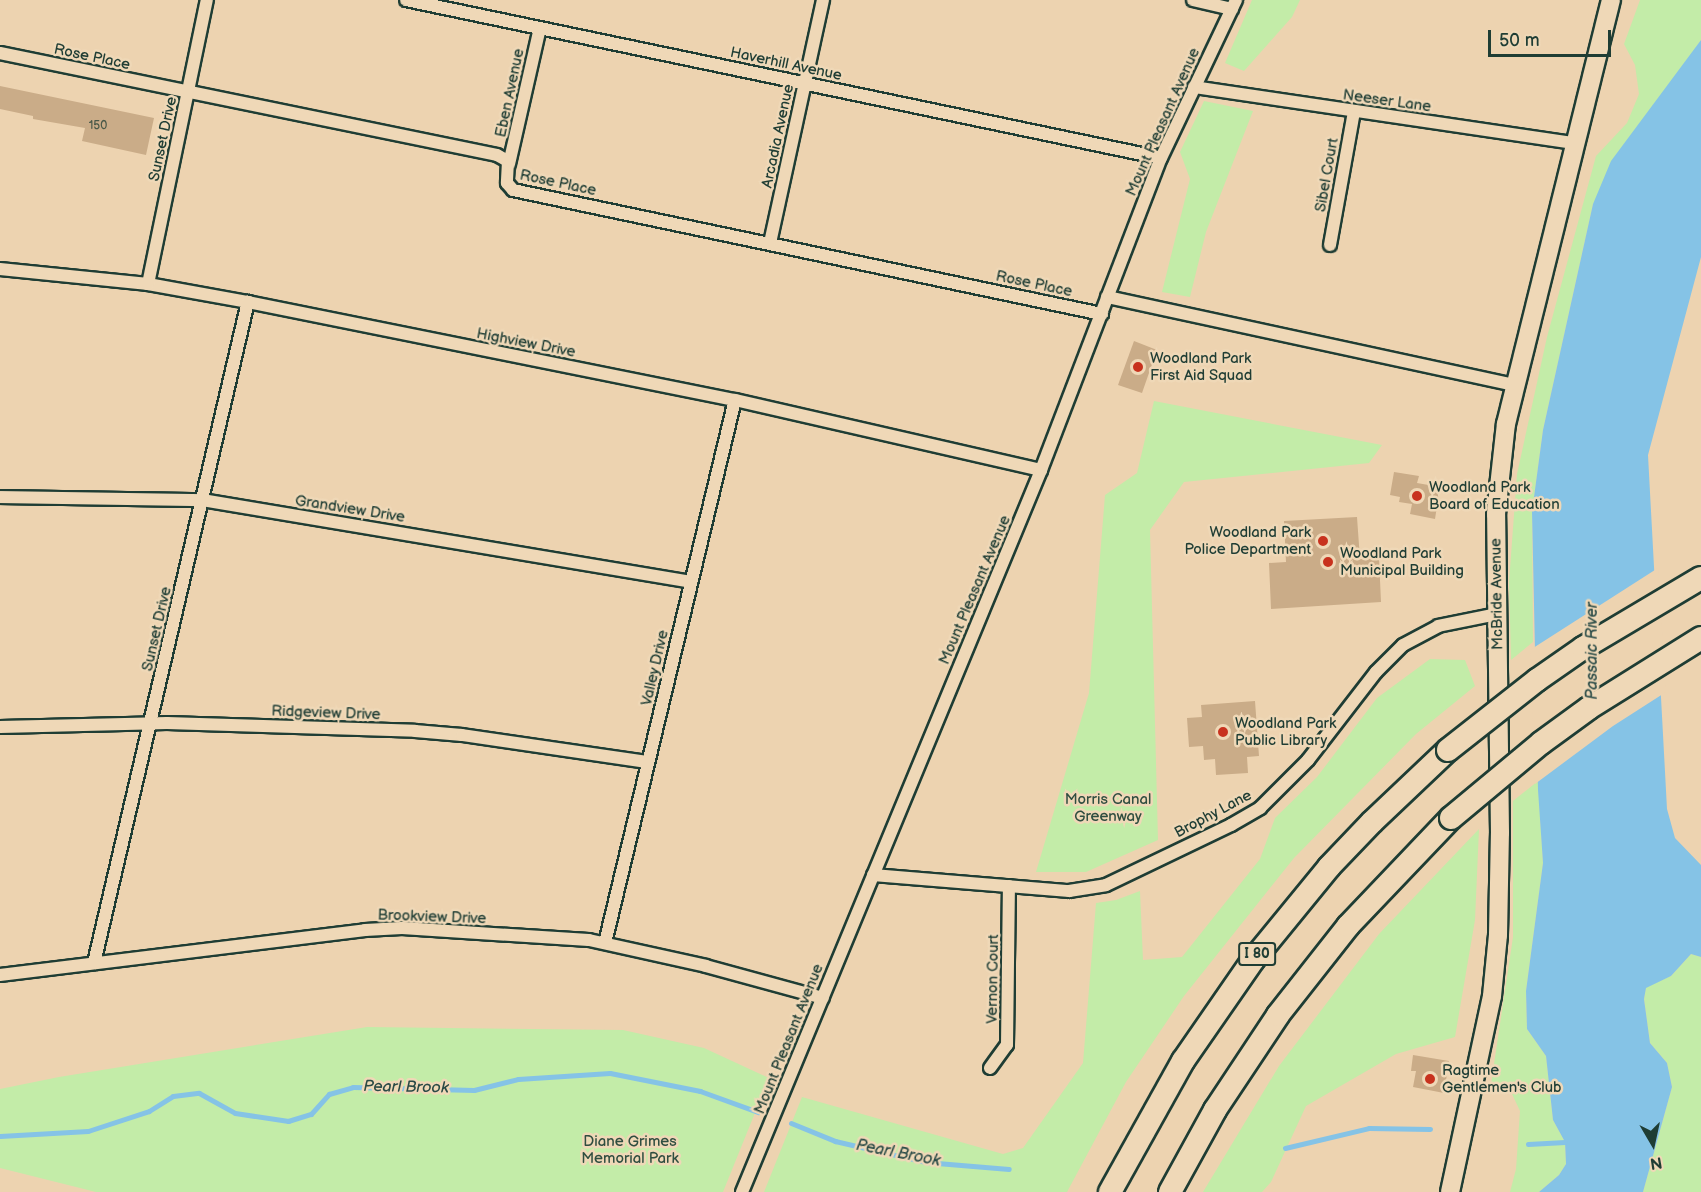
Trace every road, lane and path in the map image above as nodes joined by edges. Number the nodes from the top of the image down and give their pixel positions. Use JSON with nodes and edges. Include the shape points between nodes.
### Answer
{"nodes":[{"id":1,"x":207,"y":0,"type":"edge"},
{"id":2,"x":406,"y":0,"type":"edge"},
{"id":3,"x":823,"y":0,"type":"edge"},
{"id":4,"x":1193,"y":0,"type":"edge"},
{"id":5,"x":1612,"y":1,"type":"edge"},
{"id":6,"x":1234,"y":4,"type":"edge"},
{"id":7,"x":540,"y":28,"type":"junction"},
{"id":8,"x":0,"y":53,"type":"edge"},
{"id":9,"x":805,"y":83,"type":"junction"},
{"id":10,"x":1194,"y":87,"type":"junction"},
{"id":11,"x":188,"y":92,"type":"junction"},
{"id":12,"x":1354,"y":111,"type":"junction"},
{"id":13,"x":1575,"y":143,"type":"junction"},
{"id":14,"x":1161,"y":158,"type":"junction"},
{"id":15,"x":509,"y":164,"type":"junction"},
{"id":16,"x":770,"y":243,"type":"junction"},
{"id":17,"x":1330,"y":245,"type":"dead end"},
{"id":18,"x":0,"y":268,"type":"edge"},
{"id":19,"x":148,"y":284,"type":"junction"},
{"id":20,"x":1107,"y":297,"type":"junction"},
{"id":21,"x":248,"y":302,"type":"junction"},
{"id":22,"x":1102,"y":314,"type":"junction"},
{"id":23,"x":1514,"y":385,"type":"junction"},
{"id":24,"x":735,"y":400,"type":"junction"},
{"id":25,"x":1041,"y":470,"type":"junction"},
{"id":26,"x":0,"y":497,"type":"edge"},
{"id":27,"x":202,"y":500,"type":"junction"},
{"id":28,"x":1701,"y":578,"type":"edge"},
{"id":29,"x":692,"y":582,"type":"junction"},
{"id":30,"x":1497,"y":614,"type":"junction"},
{"id":31,"x":1701,"y":638,"type":"edge"},
{"id":32,"x":150,"y":723,"type":"junction"},
{"id":33,"x":0,"y":727,"type":"edge"},
{"id":34,"x":648,"y":762,"type":"junction"},
{"id":35,"x":873,"y":874,"type":"junction"},
{"id":36,"x":1009,"y":886,"type":"junction"},
{"id":37,"x":605,"y":943,"type":"junction"},
{"id":38,"x":94,"y":963,"type":"junction"},
{"id":39,"x":0,"y":975,"type":"edge"},
{"id":40,"x":822,"y":998,"type":"junction"},
{"id":41,"x":990,"y":1068,"type":"dead end"},
{"id":42,"x":742,"y":1192,"type":"edge"},
{"id":43,"x":1110,"y":1192,"type":"edge"},
{"id":44,"x":1170,"y":1192,"type":"edge"},
{"id":45,"x":1450,"y":1192,"type":"edge"}],
"edges":[{"from":1,"to":11,"type":"street","name":"Sunset Drive"},
{"from":2,"to":7,"type":"street","name":"Haverhill Avenue"},
{"from":3,"to":9,"type":"street","name":"Arcadia Avenue"},
{"from":4,"to":6,"type":"street"},
{"from":5,"to":13,"type":"main road","name":"McBride Avenue"},
{"from":6,"to":10,"type":"street","name":"Mount Pleasant Avenue"},
{"from":7,"to":9,"type":"street","name":"Haverhill Avenue"},
{"from":7,"to":15,"type":"street","name":"Eben Avenue"},
{"from":8,"to":11,"type":"street","name":"Rose Place"},
{"from":9,"to":14,"type":"street","name":"Haverhill Avenue"},
{"from":9,"to":16,"type":"street","name":"Arcadia Avenue"},
{"from":10,"to":12,"type":"street","name":"Neeser Lane"},
{"from":10,"to":14,"type":"street","name":"Mount Pleasant Avenue"},
{"from":11,"to":15,"type":"street","name":"Rose Place","via":[[497,155]]},
{"from":11,"to":19,"type":"street","name":"Sunset Drive"},
{"from":12,"to":13,"type":"street","name":"Neeser Lane"},
{"from":12,"to":17,"type":"street","name":"Sibel Court"},
{"from":13,"to":23,"type":"main road","name":"McBride Avenue"},
{"from":14,"to":20,"type":"street","name":"Mount Pleasant Avenue"},
{"from":15,"to":16,"type":"street","name":"Rose Place","via":[[507,183],[513,190]]},
{"from":16,"to":22,"type":"street","name":"Rose Place"},
{"from":18,"to":19,"type":"street","name":"Highview Drive"},
{"from":19,"to":21,"type":"street","name":"Highview Drive"},
{"from":20,"to":22,"type":"street","name":"Mount Pleasant Avenue"},
{"from":20,"to":23,"type":"street"},
{"from":21,"to":24,"type":"street","name":"Highview Drive"},
{"from":21,"to":27,"type":"street","name":"Sunset Drive"},
{"from":22,"to":25,"type":"street","name":"Mount Pleasant Avenue"},
{"from":23,"to":30,"type":"main road","name":"McBride Avenue","via":[[1496,514]]},
{"from":24,"to":25,"type":"street","name":"Highview Drive"},
{"from":24,"to":29,"type":"street","name":"Valley Drive"},
{"from":25,"to":35,"type":"street","name":"Mount Pleasant Avenue"},
{"from":26,"to":27,"type":"street","name":"Grandview Drive"},
{"from":27,"to":29,"type":"street","name":"Grandview Drive"},
{"from":27,"to":32,"type":"street","name":"Sunset Drive"},
{"from":28,"to":43,"type":"highway","number":"I 80","bridge":true,"via":[[1583,648],[1510,701],[1448,750],[1372,822],[1329,867],[1253,960],[1183,1061]]},
{"from":29,"to":34,"type":"street","name":"Valley Drive"},
{"from":30,"to":36,"type":"street","name":"Brophy Lane","via":[[1438,626],[1403,645],[1376,672],[1292,778],[1260,808],[1231,825],[1106,885],[1069,891]]},
{"from":30,"to":45,"type":"main road","name":"McBride Avenue","via":[[1498,934],[1492,996]]},
{"from":31,"to":44,"type":"highway","bridge":true,"via":[[1589,708],[1451,818],[1348,926],[1291,997],[1215,1110]]},
{"from":32,"to":33,"type":"street","name":"Ridgeview Drive"},
{"from":32,"to":34,"type":"street","name":"Ridgeview Drive","via":[[450,734]]},
{"from":32,"to":38,"type":"street","name":"Sunset Drive"},
{"from":34,"to":37,"type":"street","name":"Valley Drive"},
{"from":35,"to":36,"type":"street","name":"Brophy Lane"},
{"from":35,"to":40,"type":"street","name":"Mount Pleasant Avenue"},
{"from":36,"to":41,"type":"street","name":"Vernon Court","via":[[1007,1045]]},
{"from":37,"to":38,"type":"street","name":"Brookview Drive","via":[[402,928]]},
{"from":37,"to":40,"type":"street","name":"Brookview Drive"},
{"from":38,"to":39,"type":"street","name":"Brookview Drive"},
{"from":40,"to":42,"type":"street","name":"Mount Pleasant Avenue"}]}
